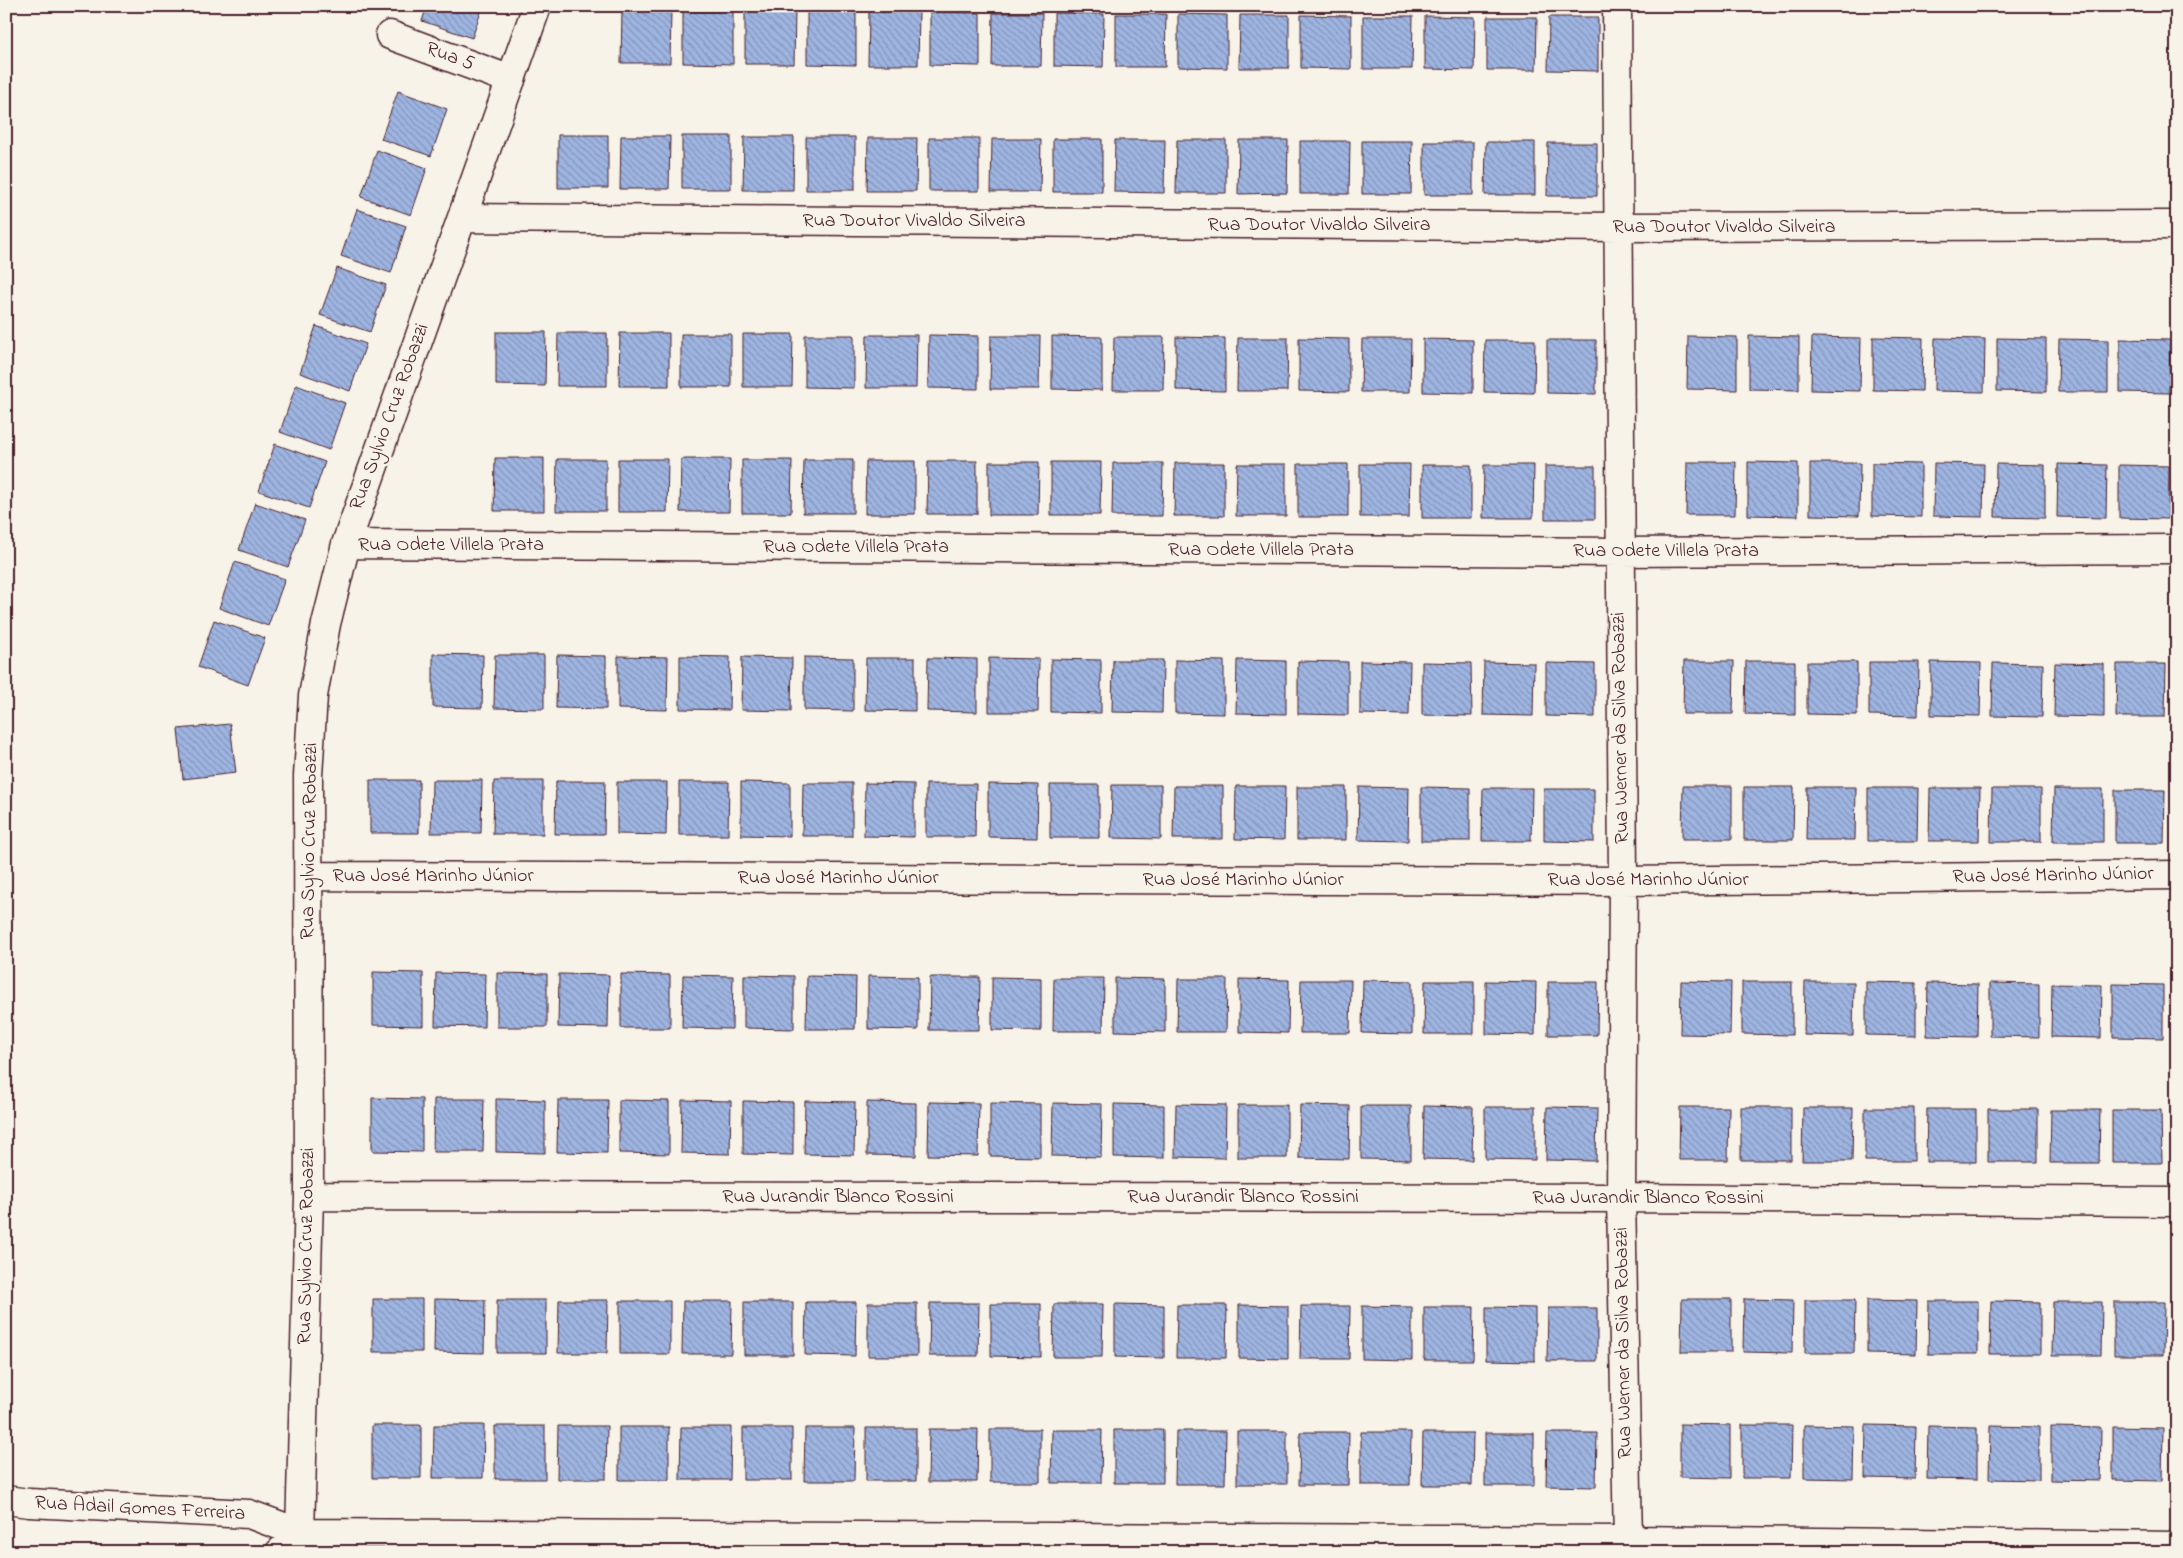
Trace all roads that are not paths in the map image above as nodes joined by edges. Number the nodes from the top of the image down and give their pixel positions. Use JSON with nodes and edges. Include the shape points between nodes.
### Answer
{"nodes":[{"id":1,"x":537,"y":6,"type":"edge"},
{"id":2,"x":1617,"y":6,"type":"edge"},
{"id":3,"x":390,"y":35,"type":"dead end"},
{"id":4,"x":511,"y":80,"type":"junction"},
{"id":5,"x":462,"y":218,"type":"junction"},
{"id":6,"x":2177,"y":226,"type":"edge"},
{"id":7,"x":1620,"y":227,"type":"junction"},
{"id":8,"x":346,"y":544,"type":"junction"},
{"id":9,"x":2177,"y":549,"type":"edge"},
{"id":10,"x":1619,"y":552,"type":"junction"},
{"id":11,"x":2177,"y":875,"type":"edge"},
{"id":12,"x":309,"y":876,"type":"junction"},
{"id":13,"x":1623,"y":881,"type":"junction"},
{"id":14,"x":310,"y":1196,"type":"junction"},
{"id":15,"x":1621,"y":1198,"type":"junction"},
{"id":16,"x":2177,"y":1202,"type":"edge"},
{"id":17,"x":6,"y":1500,"type":"edge"},
{"id":18,"x":300,"y":1533,"type":"junction"},
{"id":19,"x":1628,"y":1540,"type":"junction"},
{"id":20,"x":518,"y":1543,"type":"edge"},
{"id":21,"x":2177,"y":1546,"type":"edge"},
{"id":22,"x":280,"y":1552,"type":"edge"}],
"edges":[{"from":1,"to":4,"type":"street","name":"Rua Sylvio Cruz Robazzi"},
{"from":2,"to":7,"type":"street","name":"Rua Werner da Silva Robazzi"},
{"from":3,"to":4,"type":"street","name":"Rua 5"},
{"from":4,"to":5,"type":"street","name":"Rua Sylvio Cruz Robazzi"},
{"from":5,"to":7,"type":"street","name":"Rua Doutor Vivaldo Silveira"},
{"from":5,"to":8,"type":"street","name":"Rua Sylvio Cruz Robazzi"},
{"from":6,"to":7,"type":"street","name":"Rua Doutor Vivaldo Silveira"},
{"from":7,"to":10,"type":"street","name":"Rua Werner da Silva Robazzi"},
{"from":8,"to":10,"type":"street","name":"Rua Odete Villela Prata"},
{"from":8,"to":12,"type":"street","name":"Rua Sylvio Cruz Robazzi","via":[[326,624],[313,696],[308,776]]},
{"from":9,"to":10,"type":"street","name":"Rua Odete Villela Prata"},
{"from":10,"to":13,"type":"street","name":"Rua Werner da Silva Robazzi"},
{"from":11,"to":13,"type":"street","name":"Rua José Marinho Júnior"},
{"from":12,"to":13,"type":"street","name":"Rua José Marinho Júnior"},
{"from":12,"to":14,"type":"street","name":"Rua Sylvio Cruz Robazzi"},
{"from":13,"to":15,"type":"street","name":"Rua Werner da Silva Robazzi"},
{"from":14,"to":15,"type":"street","name":"Rua Jurandir Blanco Rossini"},
{"from":14,"to":18,"type":"street","name":"Rua Sylvio Cruz Robazzi"},
{"from":15,"to":16,"type":"street","name":"Rua Jurandir Blanco Rossini"},
{"from":15,"to":19,"type":"street","name":"Rua Werner da Silva Robazzi"},
{"from":17,"to":18,"type":"street","name":"Rua Adail Gomes Ferreira","via":[[249,1514]]},
{"from":18,"to":20,"type":"street","name":"Rua Adail Gomes Ferreira"},
{"from":18,"to":22,"type":"street"},
{"from":19,"to":20,"type":"street","name":"Rua Adail Gomes Ferreira"},
{"from":19,"to":21,"type":"street","name":"Rua Adail Gomes Ferreira"}]}
